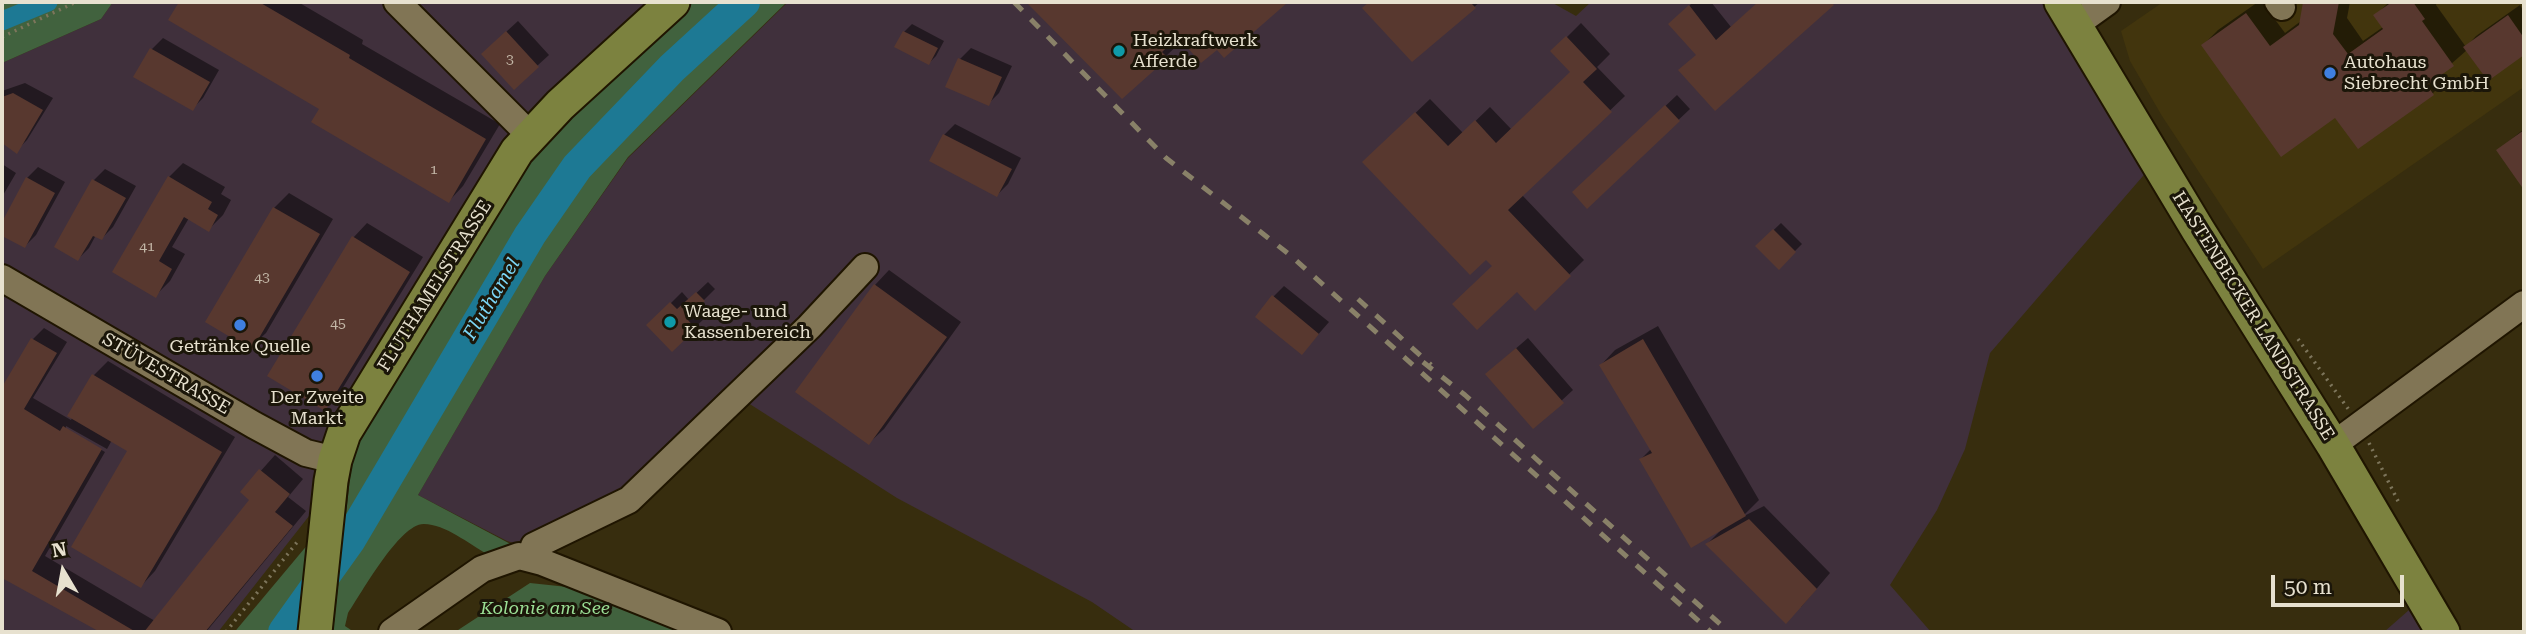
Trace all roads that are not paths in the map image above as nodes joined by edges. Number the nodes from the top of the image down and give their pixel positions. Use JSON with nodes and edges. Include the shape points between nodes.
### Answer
{"nodes":[{"id":1,"x":397,"y":2,"type":"edge"},
{"id":2,"x":673,"y":2,"type":"edge"},
{"id":3,"x":2107,"y":2,"type":"edge"},
{"id":4,"x":2068,"y":13,"type":"edge"},
{"id":5,"x":531,"y":136,"type":"junction"},
{"id":6,"x":865,"y":267,"type":"dead end"},
{"id":7,"x":2,"y":278,"type":"edge"},
{"id":8,"x":2524,"y":304,"type":"edge"},
{"id":9,"x":2333,"y":445,"type":"junction"},
{"id":10,"x":335,"y":460,"type":"junction"},
{"id":11,"x":534,"y":546,"type":"dead end"},
{"id":12,"x":316,"y":622,"type":"edge"},
{"id":13,"x":392,"y":632,"type":"edge"},
{"id":14,"x":718,"y":632,"type":"edge"},
{"id":15,"x":2443,"y":632,"type":"edge"}],
"edges":[{"from":1,"to":5,"type":"street"},
{"from":2,"to":5,"type":"main road","name":"FLUTHAMELSTRASSE"},
{"from":3,"to":4,"type":"street"},
{"from":4,"to":9,"type":"main road","name":"HASTENBECKER LANDSTRASSE"},
{"from":5,"to":10,"type":"main road","name":"FLUTHAMELSTRASSE","via":[[517,151],[344,433]]},
{"from":6,"to":11,"type":"street","via":[[629,500]]},
{"from":7,"to":10,"type":"street","name":"STÜVESTRASSE","via":[[254,425],[306,453]]},
{"from":8,"to":9,"type":"street"},
{"from":9,"to":15,"type":"main road","name":"HASTENBECKER LANDSTRASSE"},
{"from":10,"to":12,"type":"main road","name":"FLUTHAMELSTRASSE"},
{"from":13,"to":14,"type":"street","via":[[482,569],[519,556]]}]}
